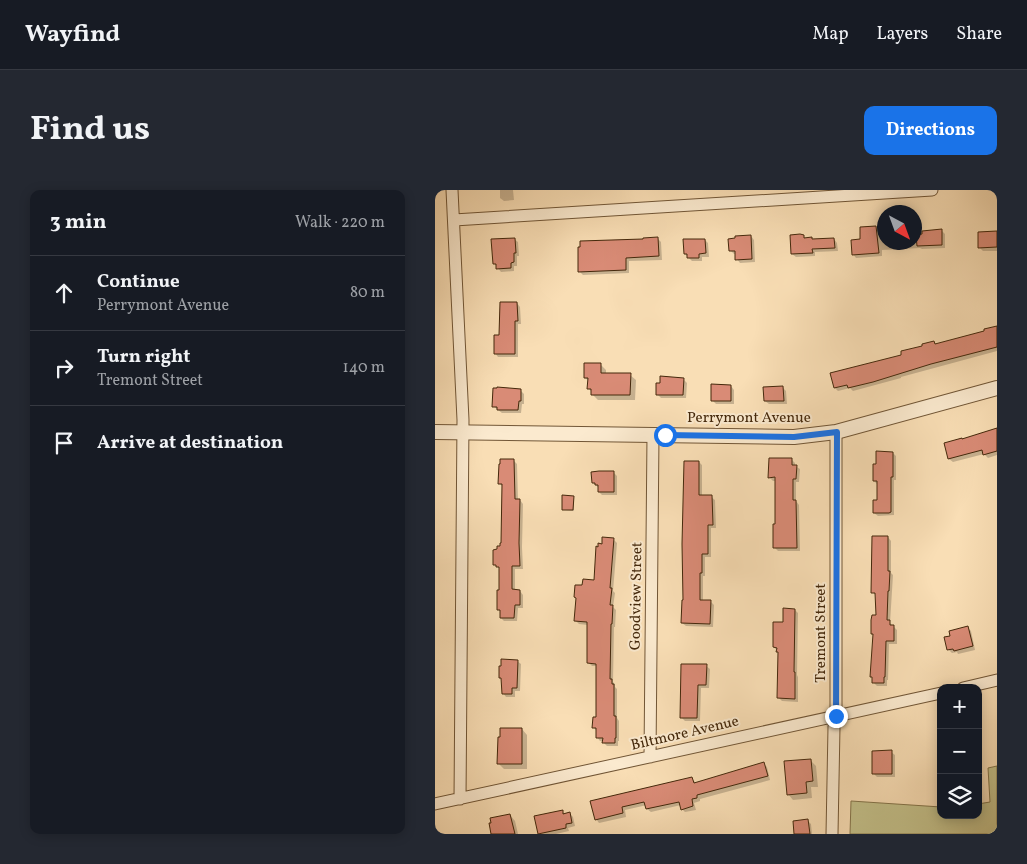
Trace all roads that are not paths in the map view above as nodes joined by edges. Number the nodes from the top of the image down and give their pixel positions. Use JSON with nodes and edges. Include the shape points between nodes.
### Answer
{"nodes":[{"id":1,"x":452,"y":190,"type":"edge"},
{"id":2,"x":932,"y":190,"type":"edge"},
{"id":3,"x":454,"y":220,"type":"junction"},
{"id":4,"x":997,"y":388,"type":"edge"},
{"id":5,"x":435,"y":432,"type":"edge"},
{"id":6,"x":462,"y":432,"type":"junction"},
{"id":7,"x":837,"y":432,"type":"junction"},
{"id":8,"x":653,"y":434,"type":"junction"},
{"id":9,"x":997,"y":680,"type":"edge"},
{"id":10,"x":980,"y":684,"type":"edge"},
{"id":11,"x":937,"y":694,"type":"edge"},
{"id":12,"x":836,"y":716,"type":"junction"},
{"id":13,"x":650,"y":757,"type":"junction"},
{"id":14,"x":460,"y":799,"type":"junction"},
{"id":15,"x":435,"y":804,"type":"edge"},
{"id":16,"x":832,"y":834,"type":"edge"}],
"edges":[{"from":1,"to":3,"type":"street"},
{"from":2,"to":3,"type":"street"},
{"from":3,"to":6,"type":"street"},
{"from":4,"to":7,"type":"street","name":"Perrymont Avenue"},
{"from":5,"to":6,"type":"street","name":"Perrymont Avenue"},
{"from":6,"to":8,"type":"street","name":"Perrymont Avenue"},
{"from":6,"to":14,"type":"street"},
{"from":7,"to":8,"type":"street","name":"Perrymont Avenue","via":[[794,437]]},
{"from":7,"to":12,"type":"street","name":"Tremont Street"},
{"from":8,"to":13,"type":"street","name":"Goodview Street"},
{"from":9,"to":10,"type":"street"},
{"from":11,"to":12,"type":"street","name":"Biltmore Avenue"},
{"from":12,"to":13,"type":"street","name":"Biltmore Avenue"},
{"from":12,"to":16,"type":"street","name":"Tremont Street"},
{"from":13,"to":14,"type":"street","name":"Biltmore Avenue"},
{"from":14,"to":15,"type":"street","name":"Biltmore Avenue"}]}
